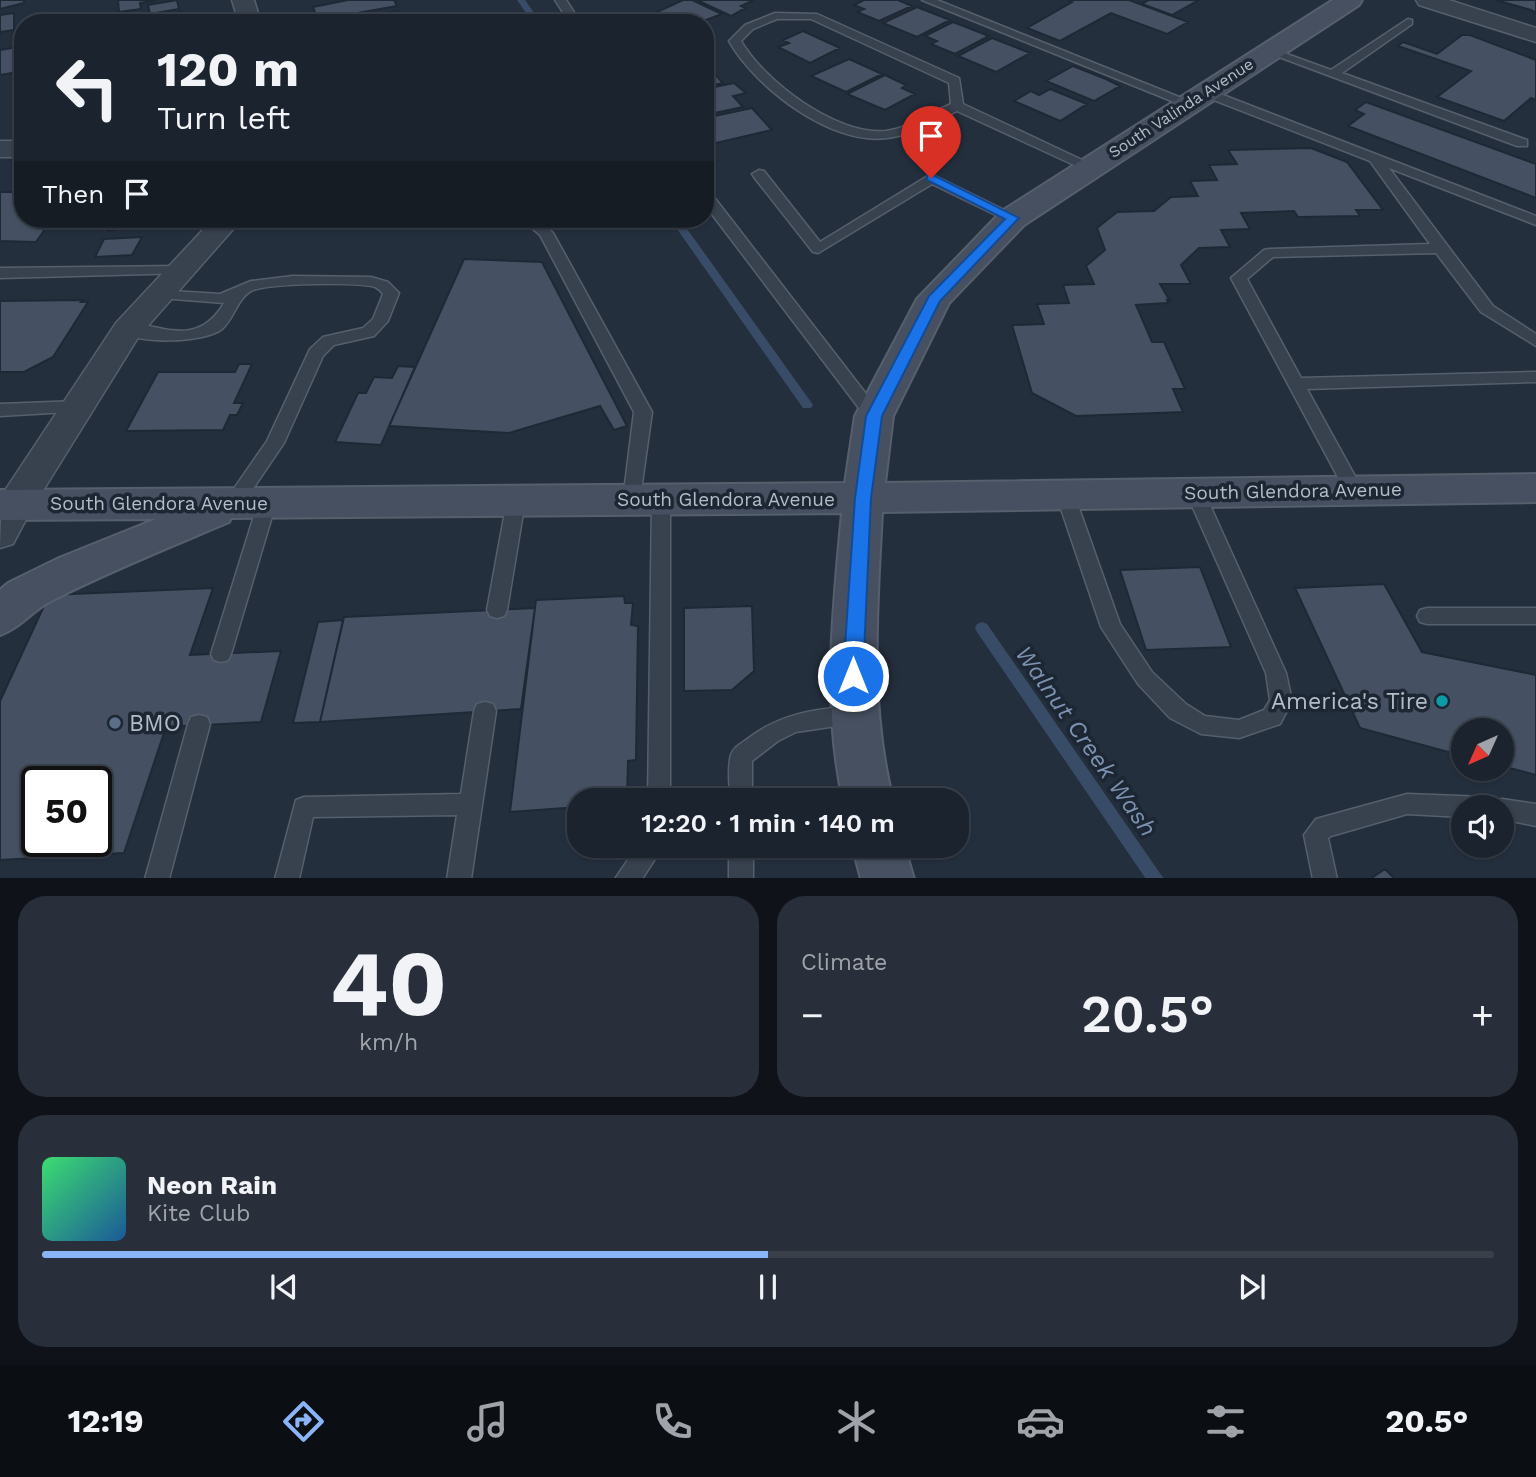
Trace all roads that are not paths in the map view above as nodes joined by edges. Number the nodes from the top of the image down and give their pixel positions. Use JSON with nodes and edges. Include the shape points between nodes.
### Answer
{"nodes":[{"id":1,"x":927,"y":0,"type":"edge"},
{"id":2,"x":1350,"y":0,"type":"edge"},
{"id":3,"x":1427,"y":0,"type":"edge"},
{"id":4,"x":1408,"y":22,"type":"dead end"},
{"id":5,"x":1536,"y":35,"type":"edge"},
{"id":6,"x":1269,"y":51,"type":"junction"},
{"id":7,"x":1333,"y":75,"type":"junction"},
{"id":8,"x":1196,"y":98,"type":"junction"},
{"id":9,"x":957,"y":106,"type":"junction"},
{"id":10,"x":1522,"y":142,"type":"dead end"},
{"id":11,"x":1374,"y":157,"type":"junction"},
{"id":12,"x":1090,"y":167,"type":"junction"},
{"id":13,"x":759,"y":174,"type":"dead end"},
{"id":14,"x":714,"y":207,"type":"edge"},
{"id":15,"x":1013,"y":218,"type":"junction"},
{"id":16,"x":1536,"y":220,"type":"edge"},
{"id":17,"x":220,"y":228,"type":"edge"},
{"id":18,"x":540,"y":228,"type":"edge"},
{"id":19,"x":1440,"y":248,"type":"junction"},
{"id":20,"x":0,"y":273,"type":"edge"},
{"id":21,"x":172,"y":281,"type":"junction"},
{"id":22,"x":239,"y":291,"type":"junction"},
{"id":23,"x":127,"y":330,"type":"junction"},
{"id":24,"x":1536,"y":341,"type":"edge"},
{"id":25,"x":1536,"y":377,"type":"edge"},
{"id":26,"x":1296,"y":384,"type":"junction"},
{"id":27,"x":78,"y":407,"type":"junction"},
{"id":28,"x":0,"y":410,"type":"edge"},
{"id":29,"x":874,"y":416,"type":"junction"},
{"id":30,"x":1536,"y":488,"type":"edge"},
{"id":31,"x":1353,"y":489,"type":"junction"},
{"id":32,"x":1195,"y":492,"type":"junction"},
{"id":33,"x":1065,"y":494,"type":"junction"},
{"id":34,"x":863,"y":498,"type":"junction"},
{"id":35,"x":647,"y":500,"type":"junction"},
{"id":36,"x":516,"y":501,"type":"junction"},
{"id":37,"x":250,"y":503,"type":"junction"},
{"id":38,"x":5,"y":515,"type":"edge"},
{"id":39,"x":497,"y":610,"type":"dead end"},
{"id":40,"x":1427,"y":616,"type":"dead end"},
{"id":41,"x":1536,"y":616,"type":"edge"},
{"id":42,"x":0,"y":617,"type":"edge"},
{"id":43,"x":221,"y":654,"type":"dead end"},
{"id":44,"x":485,"y":711,"type":"dead end"},
{"id":45,"x":855,"y":715,"type":"junction"},
{"id":46,"x":199,"y":724,"type":"dead end"},
{"id":47,"x":659,"y":788,"type":"edge"},
{"id":48,"x":741,"y":788,"type":"edge"},
{"id":49,"x":865,"y":788,"type":"edge"},
{"id":50,"x":470,"y":804,"type":"junction"},
{"id":51,"x":1451,"y":805,"type":"edge"},
{"id":52,"x":1514,"y":812,"type":"edge"},
{"id":53,"x":1536,"y":815,"type":"edge"},
{"id":54,"x":642,"y":858,"type":"edge"},
{"id":55,"x":741,"y":858,"type":"edge"},
{"id":56,"x":882,"y":858,"type":"edge"},
{"id":57,"x":157,"y":878,"type":"edge"},
{"id":58,"x":287,"y":878,"type":"edge"},
{"id":59,"x":459,"y":878,"type":"edge"},
{"id":60,"x":627,"y":878,"type":"edge"},
{"id":61,"x":741,"y":878,"type":"edge"},
{"id":62,"x":888,"y":878,"type":"edge"},
{"id":63,"x":1325,"y":878,"type":"edge"}],
"edges":[{"from":1,"to":8,"type":"lane"},
{"from":2,"to":6,"type":"main road","name":"South Valinda Avenue"},
{"from":3,"to":5,"type":"street"},
{"from":4,"to":7,"type":"lane"},
{"from":6,"to":7,"type":"lane"},
{"from":6,"to":8,"type":"main road","name":"South Valinda Avenue"},
{"from":7,"to":10,"type":"lane"},
{"from":8,"to":11,"type":"lane"},
{"from":8,"to":12,"type":"main road","name":"South Valinda Avenue"},
{"from":9,"to":9,"type":"lane","via":[[955,81],[813,16],[775,16],[749,27],[735,41],[742,58],[791,101],[852,132],[899,132]]},
{"from":9,"to":12,"type":"lane"},
{"from":11,"to":16,"type":"lane"},
{"from":11,"to":19,"type":"lane"},
{"from":12,"to":15,"type":"main road","name":"South Valinda Avenue"},
{"from":13,"to":15,"type":"lane","via":[[818,249],[931,178]]},
{"from":14,"to":29,"type":"lane"},
{"from":15,"to":29,"type":"main road","name":"South Valinda Avenue","via":[[934,299]]},
{"from":17,"to":21,"type":"street"},
{"from":18,"to":35,"type":"lane","via":[[643,412]]},
{"from":19,"to":24,"type":"lane","via":[[1487,309]]},
{"from":19,"to":26,"type":"lane","via":[[1269,253],[1239,278]]},
{"from":20,"to":21,"type":"lane"},
{"from":21,"to":22,"type":"lane","via":[[222,299]]},
{"from":21,"to":23,"type":"street"},
{"from":22,"to":23,"type":"lane","via":[[217,325],[203,333]]},
{"from":22,"to":37,"type":"lane","via":[[266,283],[371,282],[391,293],[380,321],[368,332],[329,341],[316,353]]},
{"from":23,"to":27,"type":"street"},
{"from":25,"to":26,"type":"lane"},
{"from":26,"to":31,"type":"lane"},
{"from":27,"to":28,"type":"lane"},
{"from":27,"to":38,"type":"street"},
{"from":29,"to":34,"type":"main road","name":"South Valinda Avenue"},
{"from":30,"to":31,"type":"main road","name":"South Glendora Avenue"},
{"from":31,"to":32,"type":"main road","name":"South Glendora Avenue"},
{"from":32,"to":33,"type":"main road","name":"South Glendora Avenue"},
{"from":32,"to":33,"type":"lane","via":[[1276,673],[1281,701],[1272,717],[1239,729],[1201,725],[1178,711],[1145,678],[1111,627]]},
{"from":33,"to":34,"type":"main road","name":"South Glendora Avenue"},
{"from":34,"to":35,"type":"main road","name":"South Glendora Avenue"},
{"from":34,"to":45,"type":"main road","name":"South Valinda Avenue","via":[[852,657]]},
{"from":35,"to":36,"type":"main road","name":"South Glendora Avenue"},
{"from":35,"to":47,"type":"lane"},
{"from":36,"to":37,"type":"main road","name":"South Glendora Avenue"},
{"from":36,"to":39,"type":"lane"},
{"from":37,"to":38,"type":"main road","name":"South Glendora Avenue"},
{"from":37,"to":42,"type":"main road","via":[[74,569],[23,595]]},
{"from":37,"to":43,"type":"lane"},
{"from":40,"to":41,"type":"lane"},
{"from":44,"to":50,"type":"lane"},
{"from":45,"to":48,"type":"lane","via":[[797,720],[768,733],[741,757]]},
{"from":45,"to":49,"type":"main road","name":"South Valinda Avenue"},
{"from":46,"to":57,"type":"lane"},
{"from":50,"to":58,"type":"lane","via":[[304,807]]},
{"from":50,"to":59,"type":"lane"},
{"from":51,"to":63,"type":"lane","via":[[1407,803],[1324,827],[1316,835]]},
{"from":52,"to":53,"type":"lane"},
{"from":54,"to":60,"type":"lane"},
{"from":55,"to":61,"type":"lane"},
{"from":56,"to":62,"type":"main road"}]}
